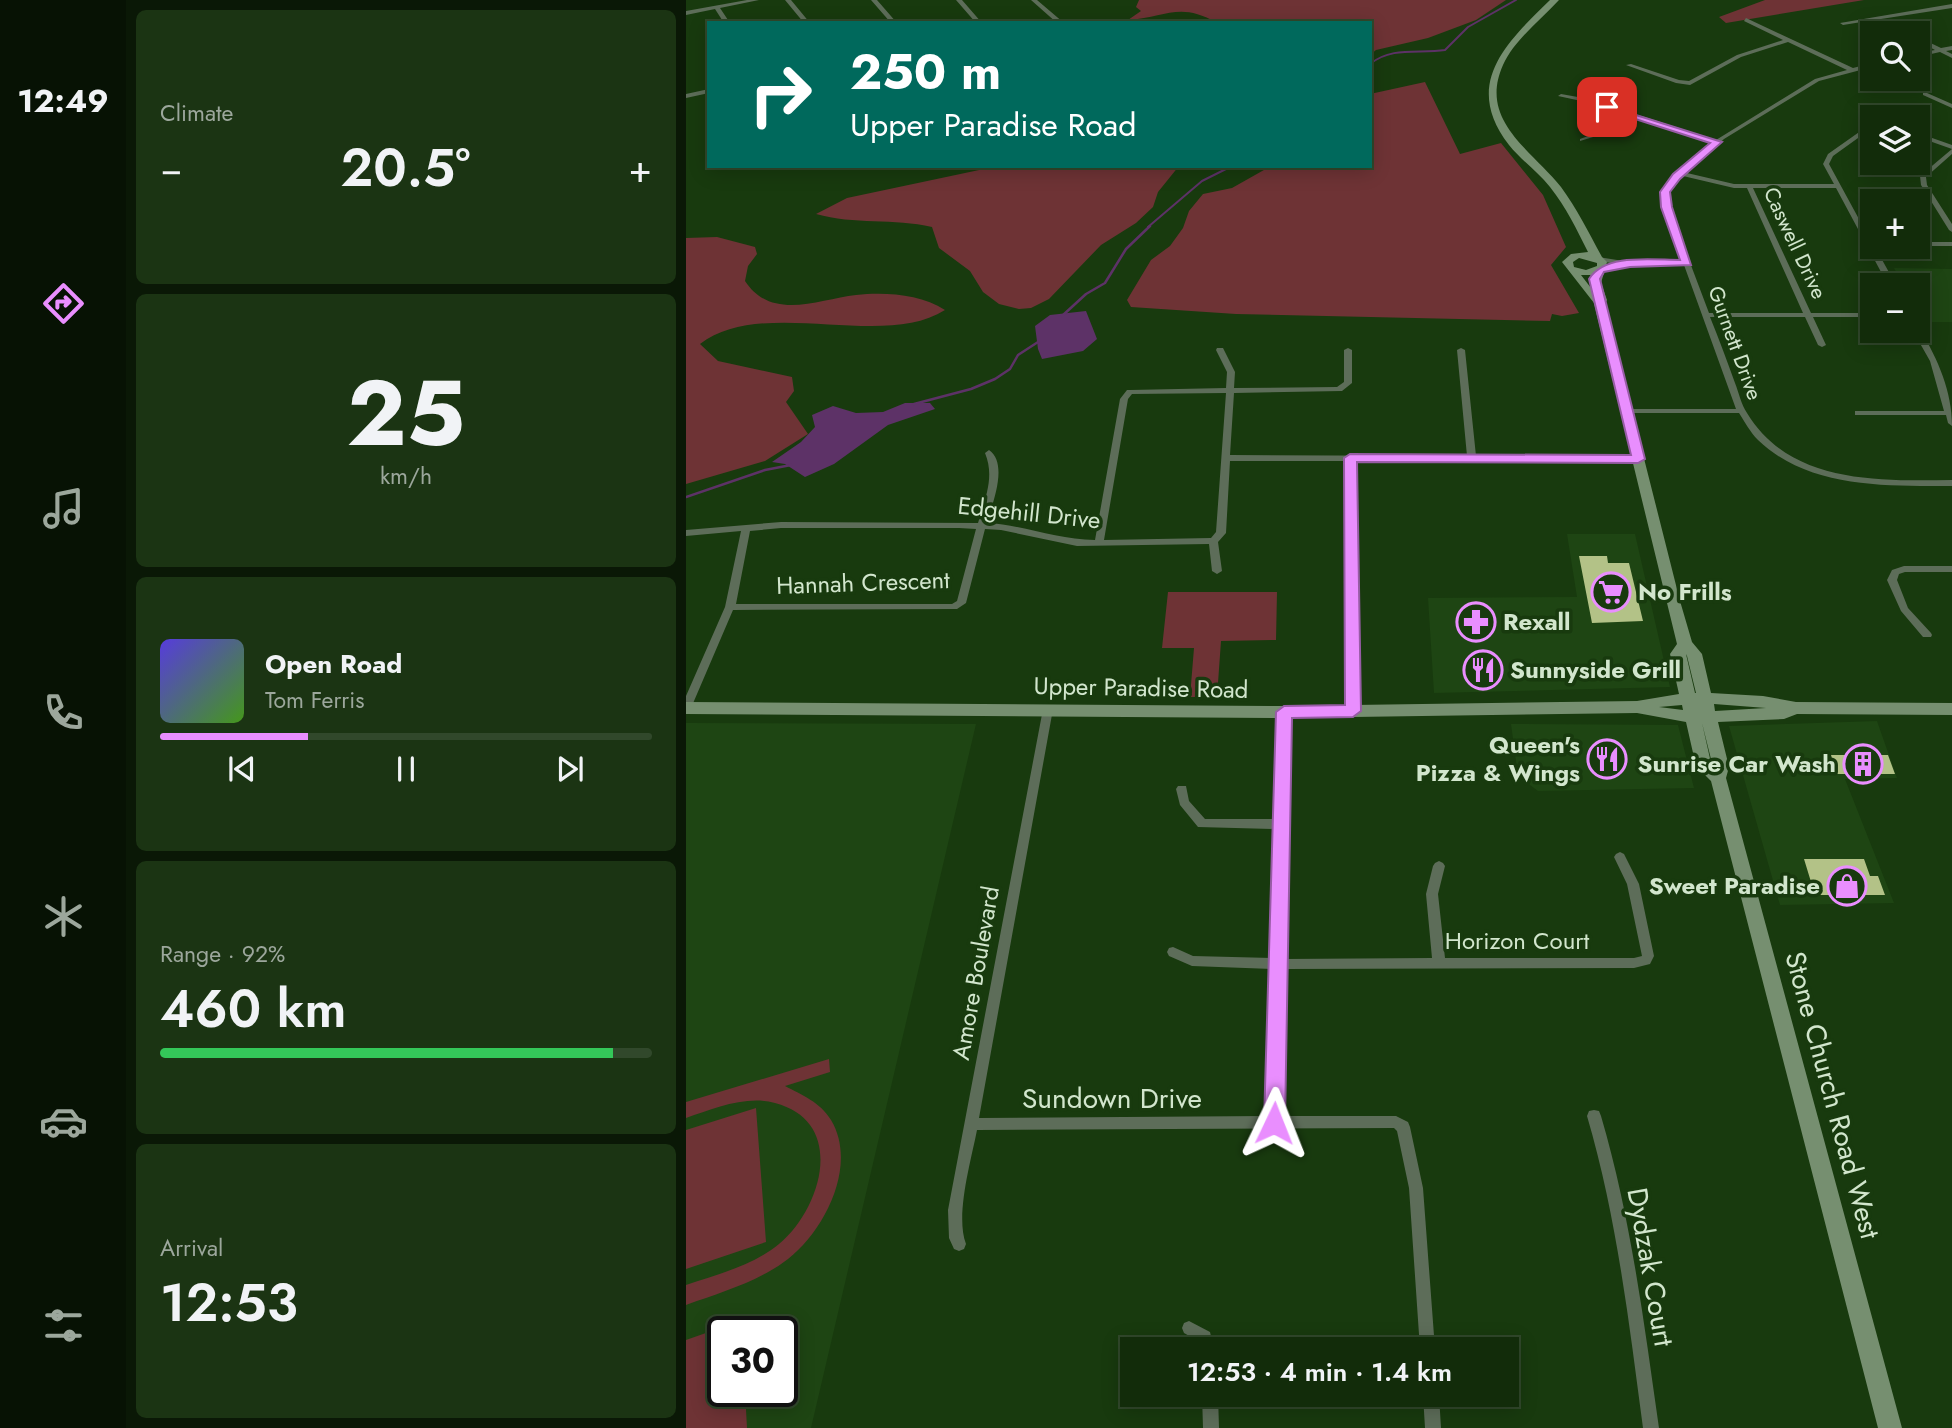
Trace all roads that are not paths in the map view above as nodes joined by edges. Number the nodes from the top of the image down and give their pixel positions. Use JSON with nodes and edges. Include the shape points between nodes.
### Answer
{"nodes":[{"id":1,"x":756,"y":0,"type":"edge"},
{"id":2,"x":788,"y":0,"type":"edge"},
{"id":3,"x":874,"y":0,"type":"edge"},
{"id":4,"x":959,"y":0,"type":"edge"},
{"id":5,"x":1034,"y":0,"type":"edge"},
{"id":6,"x":1555,"y":0,"type":"edge"},
{"id":7,"x":1952,"y":6,"type":"edge"},
{"id":8,"x":716,"y":8,"type":"junction"},
{"id":9,"x":686,"y":13,"type":"edge"},
{"id":10,"x":1875,"y":18,"type":"junction"},
{"id":11,"x":1746,"y":20,"type":"dead end"},
{"id":12,"x":726,"y":21,"type":"edge"},
{"id":13,"x":805,"y":21,"type":"edge"},
{"id":14,"x":892,"y":21,"type":"edge"},
{"id":15,"x":977,"y":21,"type":"edge"},
{"id":16,"x":1059,"y":21,"type":"edge"},
{"id":17,"x":1881,"y":21,"type":"edge"},
{"id":18,"x":1843,"y":23,"type":"dead end"},
{"id":19,"x":1788,"y":40,"type":"junction"},
{"id":20,"x":1930,"y":45,"type":"edge"},
{"id":21,"x":1952,"y":48,"type":"edge"},
{"id":22,"x":1940,"y":50,"type":"junction"},
{"id":23,"x":1930,"y":52,"type":"edge"},
{"id":24,"x":1952,"y":56,"type":"edge"},
{"id":25,"x":1629,"y":65,"type":"dead end"},
{"id":26,"x":1860,"y":67,"type":"edge"},
{"id":27,"x":1852,"y":69,"type":"junction"},
{"id":28,"x":707,"y":92,"type":"edge"},
{"id":29,"x":1925,"y":94,"type":"dead end"},
{"id":30,"x":687,"y":95,"type":"edge"},
{"id":31,"x":1561,"y":96,"type":"dead end"},
{"id":32,"x":1952,"y":106,"type":"edge"},
{"id":33,"x":1628,"y":114,"type":"junction"},
{"id":34,"x":1860,"y":134,"type":"edge"},
{"id":35,"x":1581,"y":139,"type":"dead end"},
{"id":36,"x":1930,"y":140,"type":"edge"},
{"id":37,"x":1717,"y":142,"type":"junction"},
{"id":38,"x":1952,"y":149,"type":"edge"},
{"id":39,"x":1681,"y":173,"type":"junction"},
{"id":40,"x":1749,"y":186,"type":"junction"},
{"id":41,"x":1835,"y":186,"type":"junction"},
{"id":42,"x":1574,"y":217,"type":"junction"},
{"id":43,"x":1860,"y":227,"type":"edge"},
{"id":44,"x":1952,"y":230,"type":"edge"},
{"id":45,"x":1930,"y":244,"type":"edge"},
{"id":46,"x":1952,"y":244,"type":"edge"},
{"id":47,"x":1573,"y":256,"type":"junction"},
{"id":48,"x":1687,"y":263,"type":"junction"},
{"id":49,"x":1598,"y":264,"type":"junction"},
{"id":50,"x":1571,"y":269,"type":"junction"},
{"id":51,"x":1599,"y":304,"type":"junction"},
{"id":52,"x":1809,"y":315,"type":"junction"},
{"id":53,"x":1860,"y":315,"type":"edge"},
{"id":54,"x":1708,"y":316,"type":"junction"},
{"id":55,"x":1924,"y":343,"type":"edge"},
{"id":56,"x":1822,"y":345,"type":"dead end"},
{"id":57,"x":1220,"y":350,"type":"dead end"},
{"id":58,"x":1348,"y":350,"type":"dead end"},
{"id":59,"x":1461,"y":350,"type":"dead end"},
{"id":60,"x":1229,"y":390,"type":"junction"},
{"id":61,"x":1627,"y":411,"type":"junction"},
{"id":62,"x":1741,"y":411,"type":"junction"},
{"id":63,"x":1858,"y":413,"type":"dead end"},
{"id":64,"x":1951,"y":418,"type":"edge"},
{"id":65,"x":989,"y":453,"type":"dead end"},
{"id":66,"x":1227,"y":458,"type":"junction"},
{"id":67,"x":1350,"y":458,"type":"junction"},
{"id":68,"x":1472,"y":458,"type":"junction"},
{"id":69,"x":1638,"y":459,"type":"junction"},
{"id":70,"x":1952,"y":483,"type":"edge"},
{"id":71,"x":982,"y":526,"type":"junction"},
{"id":72,"x":746,"y":527,"type":"junction"},
{"id":73,"x":686,"y":533,"type":"edge"},
{"id":74,"x":1213,"y":541,"type":"junction"},
{"id":75,"x":1099,"y":543,"type":"junction"},
{"id":76,"x":1952,"y":569,"type":"edge"},
{"id":77,"x":1217,"y":571,"type":"dead end"},
{"id":78,"x":730,"y":607,"type":"junction"},
{"id":79,"x":1927,"y":635,"type":"dead end"},
{"id":80,"x":1685,"y":644,"type":"junction"},
{"id":81,"x":1637,"y":707,"type":"joint"},
{"id":82,"x":1707,"y":707,"type":"junction"},
{"id":83,"x":686,"y":708,"type":"edge"},
{"id":84,"x":1689,"y":708,"type":"junction"},
{"id":85,"x":1048,"y":709,"type":"junction"},
{"id":86,"x":1952,"y":709,"type":"edge"},
{"id":87,"x":1353,"y":711,"type":"junction"},
{"id":88,"x":1284,"y":712,"type":"junction"},
{"id":89,"x":1718,"y":778,"type":"junction"},
{"id":90,"x":1182,"y":789,"type":"dead end"},
{"id":91,"x":1280,"y":824,"type":"junction"},
{"id":92,"x":1620,"y":857,"type":"dead end"},
{"id":93,"x":1439,"y":866,"type":"dead end"},
{"id":94,"x":1173,"y":952,"type":"dead end"},
{"id":95,"x":1439,"y":962,"type":"junction"},
{"id":96,"x":1279,"y":964,"type":"junction"},
{"id":97,"x":1594,"y":1116,"type":"dead end"},
{"id":98,"x":1274,"y":1123,"type":"junction"},
{"id":99,"x":972,"y":1125,"type":"junction"},
{"id":100,"x":959,"y":1244,"type":"dead end"},
{"id":101,"x":1189,"y":1328,"type":"dead end"},
{"id":102,"x":1205,"y":1337,"type":"edge"},
{"id":103,"x":1427,"y":1337,"type":"edge"},
{"id":104,"x":1210,"y":1407,"type":"edge"},
{"id":105,"x":1432,"y":1407,"type":"edge"},
{"id":106,"x":1211,"y":1428,"type":"edge"},
{"id":107,"x":1433,"y":1428,"type":"edge"},
{"id":108,"x":1651,"y":1428,"type":"edge"},
{"id":109,"x":1890,"y":1428,"type":"edge"}],
"edges":[{"from":1,"to":8,"type":"street"},
{"from":2,"to":13,"type":"street"},
{"from":3,"to":14,"type":"street"},
{"from":4,"to":15,"type":"street"},
{"from":5,"to":16,"type":"street"},
{"from":6,"to":42,"type":"main road","via":[[1505,52],[1497,64],[1492,91],[1502,127],[1557,190]]},
{"from":7,"to":10,"type":"street"},
{"from":8,"to":9,"type":"street"},
{"from":8,"to":12,"type":"street"},
{"from":10,"to":17,"type":"street"},
{"from":10,"to":18,"type":"street"},
{"from":11,"to":19,"type":"street"},
{"from":19,"to":25,"type":"street","via":[[1739,56],[1690,83]]},
{"from":19,"to":27,"type":"street"},
{"from":20,"to":22,"type":"street"},
{"from":21,"to":22,"type":"street"},
{"from":22,"to":23,"type":"street"},
{"from":22,"to":24,"type":"street"},
{"from":26,"to":27,"type":"street"},
{"from":27,"to":37,"type":"street","via":[[1817,80]]},
{"from":28,"to":30,"type":"street"},
{"from":29,"to":32,"type":"street"},
{"from":31,"to":33,"type":"street"},
{"from":33,"to":35,"type":"street","via":[[1601,133]]},
{"from":33,"to":37,"type":"street"},
{"from":34,"to":41,"type":"street","via":[[1830,155],[1826,164]]},
{"from":36,"to":38,"type":"street"},
{"from":37,"to":39,"type":"street"},
{"from":38,"to":44,"type":"street","via":[[1923,176]]},
{"from":39,"to":40,"type":"street","via":[[1723,185]]},
{"from":39,"to":48,"type":"street","name":"Gurnett Drive","via":[[1665,192]]},
{"from":40,"to":41,"type":"street"},
{"from":40,"to":52,"type":"street","name":"Caswell Drive"},
{"from":41,"to":43,"type":"street"},
{"from":42,"to":47,"type":"main road","via":[[1581,244]]},
{"from":42,"to":49,"type":"main road","via":[[1579,219]]},
{"from":45,"to":46,"type":"street"},
{"from":47,"to":49,"type":"main road"},
{"from":47,"to":50,"type":"main road","via":[[1567,262]]},
{"from":48,"to":49,"type":"street"},
{"from":48,"to":54,"type":"street","name":"Gurnett Drive"},
{"from":49,"to":50,"type":"main road","via":[[1584,273]]},
{"from":49,"to":51,"type":"main road","via":[[1594,279]]},
{"from":50,"to":51,"type":"main road"},
{"from":51,"to":61,"type":"main road","name":"Stone Church Road West"},
{"from":52,"to":53,"type":"street"},
{"from":52,"to":54,"type":"street"},
{"from":52,"to":56,"type":"street","name":"Caswell Drive"},
{"from":54,"to":62,"type":"street","name":"Gurnett Drive"},
{"from":55,"to":64,"type":"street"},
{"from":57,"to":60,"type":"street","via":[[1230,366]]},
{"from":58,"to":60,"type":"street","via":[[1349,381],[1341,389]]},
{"from":59,"to":68,"type":"street"},
{"from":60,"to":66,"type":"street"},
{"from":60,"to":75,"type":"street","via":[[1140,390],[1124,399]]},
{"from":61,"to":62,"type":"street"},
{"from":61,"to":69,"type":"main road","name":"Stone Church Road West"},
{"from":62,"to":70,"type":"street","name":"Gurnett Drive","via":[[1748,425],[1777,451],[1825,474],[1886,484]]},
{"from":63,"to":64,"type":"street"},
{"from":65,"to":71,"type":"street","name":"Hannah Crescent","via":[[993,481]]},
{"from":66,"to":67,"type":"street"},
{"from":66,"to":74,"type":"street","via":[[1221,533]]},
{"from":67,"to":68,"type":"street"},
{"from":67,"to":87,"type":"street"},
{"from":68,"to":69,"type":"street"},
{"from":69,"to":80,"type":"main road","name":"Stone Church Road West"},
{"from":71,"to":72,"type":"street","name":"Edgehill Drive"},
{"from":71,"to":75,"type":"street","name":"Edgehill Drive"},
{"from":71,"to":78,"type":"street","name":"Hannah Crescent","via":[[961,603],[954,607]]},
{"from":72,"to":73,"type":"street","name":"Edgehill Drive"},
{"from":72,"to":78,"type":"street"},
{"from":74,"to":75,"type":"street","name":"Edgehill Drive"},
{"from":74,"to":77,"type":"street"},
{"from":76,"to":79,"type":"street","via":[[1895,572],[1892,580],[1904,609]]},
{"from":78,"to":83,"type":"street"},
{"from":80,"to":82,"type":"main road","name":"Stone Church Road West","via":[[1694,654]]},
{"from":80,"to":84,"type":"main road","name":"Stone Church Road West","via":[[1678,654]]},
{"from":81,"to":84,"type":"main road","name":"Upper Paradise Road","via":[[1652,713]]},
{"from":81,"to":87,"type":"main road","name":"Upper Paradise Road"},
{"from":82,"to":84,"type":"main road","name":"Upper Paradise Road"},
{"from":82,"to":86,"type":"main road","name":"Upper Paradise Road","via":[[1784,713],[1796,708]]},
{"from":82,"to":89,"type":"main road","name":"Stone Church Road West","via":[[1721,766]]},
{"from":83,"to":85,"type":"main road","name":"Upper Paradise Road"},
{"from":84,"to":89,"type":"main road","name":"Stone Church Road West","via":[[1704,766]]},
{"from":85,"to":88,"type":"main road","name":"Upper Paradise Road"},
{"from":85,"to":99,"type":"street","name":"Amore Boulevard"},
{"from":87,"to":88,"type":"main road","name":"Upper Paradise Road"},
{"from":88,"to":91,"type":"street"},
{"from":89,"to":109,"type":"main road","name":"Stone Church Road West"},
{"from":90,"to":91,"type":"street","via":[[1184,802],[1202,824]]},
{"from":91,"to":96,"type":"street"},
{"from":92,"to":95,"type":"street","name":"Horizon Court","via":[[1633,884],[1646,960]]},
{"from":93,"to":95,"type":"street","via":[[1432,894]]},
{"from":94,"to":96,"type":"street","name":"Horizon Court","via":[[1192,961]]},
{"from":95,"to":96,"type":"street","name":"Horizon Court"},
{"from":96,"to":98,"type":"street"},
{"from":97,"to":108,"type":"street","name":"Dydzak Court","via":[[1630,1285]]},
{"from":98,"to":99,"type":"street","name":"Sundown Drive"},
{"from":98,"to":103,"type":"street","name":"Sundown Drive","via":[[1389,1120],[1403,1127],[1416,1188]]},
{"from":99,"to":100,"type":"street","name":"Amore Boulevard","via":[[953,1220]]},
{"from":101,"to":102,"type":"street"},
{"from":104,"to":106,"type":"street"},
{"from":105,"to":107,"type":"street"}]}
